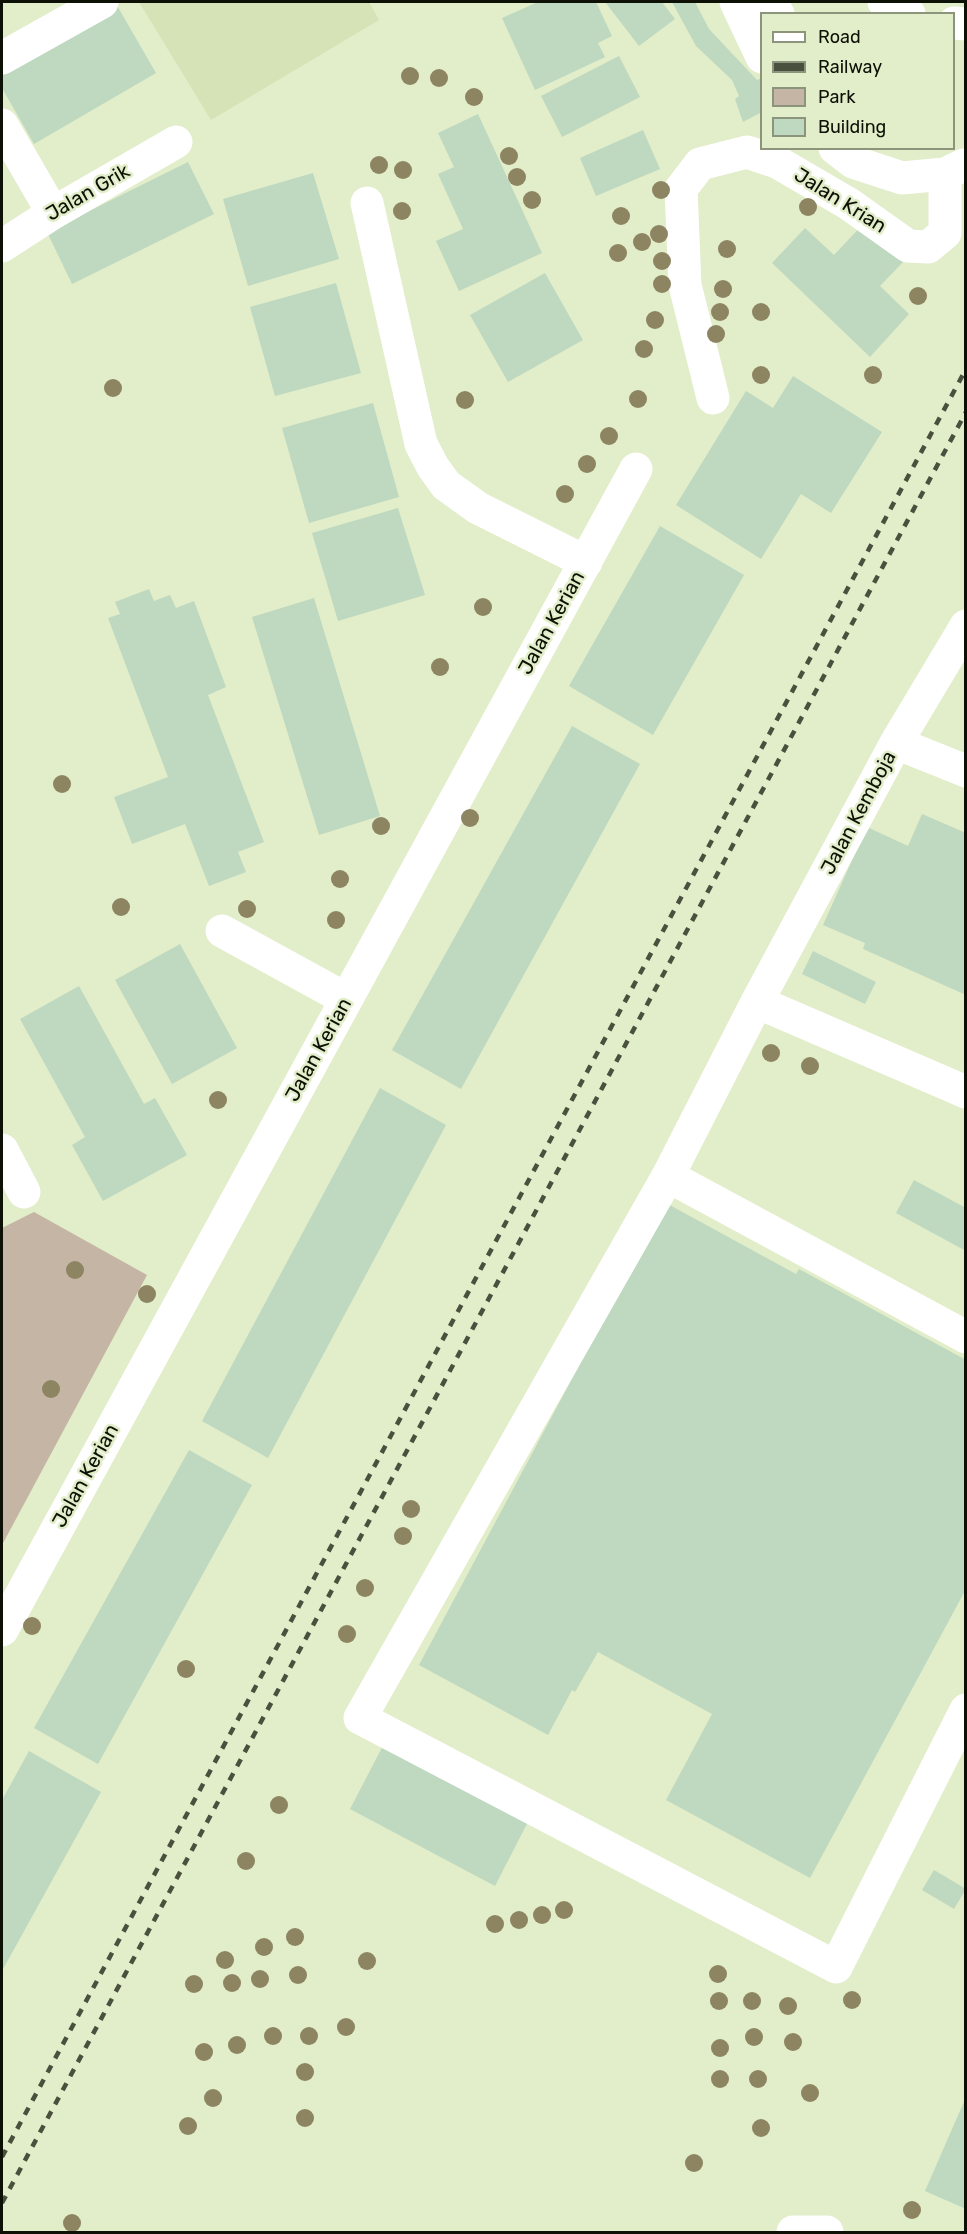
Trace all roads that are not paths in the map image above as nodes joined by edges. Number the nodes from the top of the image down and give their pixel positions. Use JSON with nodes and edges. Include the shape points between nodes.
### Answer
{"nodes":[{"id":1,"x":102,"y":2,"type":"edge"},
{"id":2,"x":736,"y":2,"type":"edge"},
{"id":3,"x":884,"y":2,"type":"edge"},
{"id":4,"x":905,"y":12,"type":"edge"},
{"id":5,"x":760,"y":53,"type":"edge"},
{"id":6,"x":2,"y":58,"type":"edge"},
{"id":7,"x":2,"y":125,"type":"edge"},
{"id":8,"x":176,"y":142,"type":"dead end"},
{"id":9,"x":838,"y":150,"type":"edge"},
{"id":10,"x":954,"y":160,"type":"edge"},
{"id":11,"x":367,"y":203,"type":"dead end"},
{"id":12,"x":53,"y":213,"type":"junction"},
{"id":13,"x":2,"y":246,"type":"edge"},
{"id":14,"x":713,"y":398,"type":"dead end"},
{"id":15,"x":636,"y":469,"type":"dead end"},
{"id":16,"x":586,"y":562,"type":"junction"},
{"id":17,"x":966,"y":626,"type":"edge"},
{"id":18,"x":896,"y":743,"type":"junction"},
{"id":19,"x":966,"y":771,"type":"edge"},
{"id":20,"x":222,"y":931,"type":"dead end"},
{"id":21,"x":346,"y":999,"type":"junction"},
{"id":22,"x":757,"y":1002,"type":"junction"},
{"id":23,"x":966,"y":1092,"type":"edge"},
{"id":24,"x":2,"y":1150,"type":"edge"},
{"id":25,"x":668,"y":1176,"type":"junction"},
{"id":26,"x":24,"y":1192,"type":"dead end"},
{"id":27,"x":966,"y":1337,"type":"edge"},
{"id":28,"x":5,"y":1615,"type":"edge"},
{"id":29,"x":966,"y":1710,"type":"edge"},
{"id":30,"x":793,"y":2232,"type":"edge"},
{"id":31,"x":827,"y":2232,"type":"edge"}],
"edges":[{"from":1,"to":6,"type":"street"},
{"from":2,"to":5,"type":"street"},
{"from":3,"to":4,"type":"street"},
{"from":7,"to":12,"type":"street"},
{"from":8,"to":12,"type":"street","name":"Jalan Grik"},
{"from":9,"to":10,"type":"street","via":[[853,162],[902,178]]},
{"from":10,"to":14,"type":"street","name":"Jalan Krian","via":[[945,234],[928,247],[908,246],[849,204],[777,162],[747,152],[700,164],[681,189],[685,285]]},
{"from":11,"to":16,"type":"street","via":[[421,444],[433,467],[446,485],[478,508]]},
{"from":12,"to":13,"type":"street","name":"Jalan Grik"},
{"from":15,"to":16,"type":"street","name":"Jalan Kerian"},
{"from":16,"to":21,"type":"street","name":"Jalan Kerian"},
{"from":17,"to":18,"type":"street","name":"Jalan Kemboja"},
{"from":18,"to":19,"type":"street"},
{"from":18,"to":22,"type":"street","name":"Jalan Kemboja"},
{"from":20,"to":21,"type":"street"},
{"from":21,"to":28,"type":"street","name":"Jalan Kerian"},
{"from":22,"to":23,"type":"street"},
{"from":22,"to":25,"type":"street","name":"Jalan Kemboja"},
{"from":24,"to":26,"type":"street"},
{"from":25,"to":27,"type":"street"},
{"from":25,"to":29,"type":"street","name":"Jalan Kemboja","via":[[360,1718],[836,1967]]},
{"from":30,"to":31,"type":"street"}]}
